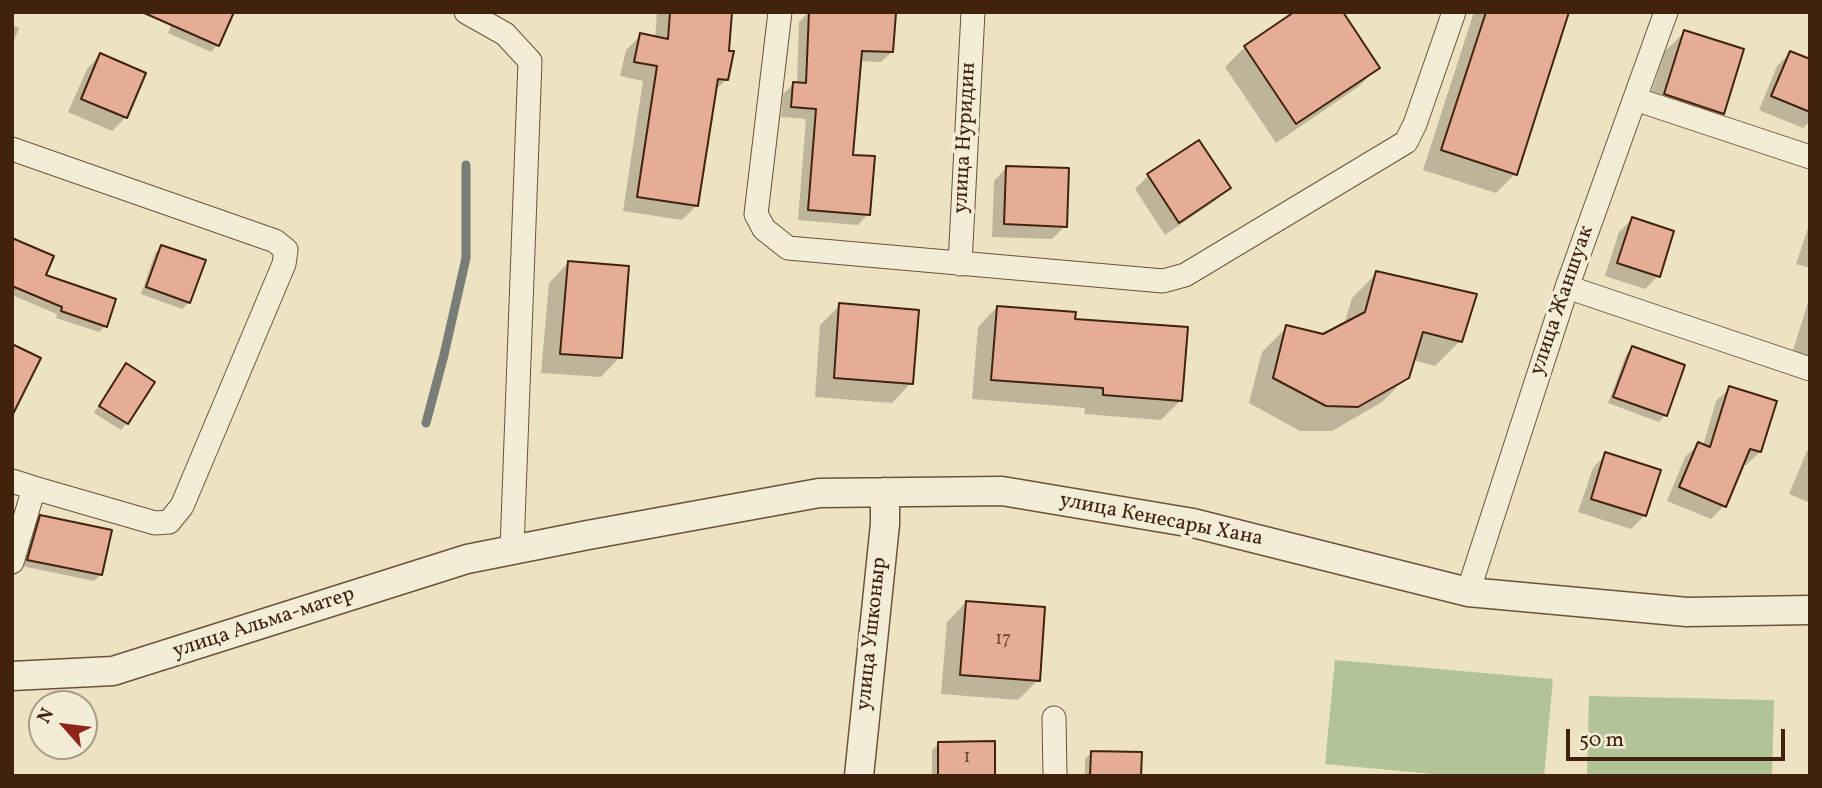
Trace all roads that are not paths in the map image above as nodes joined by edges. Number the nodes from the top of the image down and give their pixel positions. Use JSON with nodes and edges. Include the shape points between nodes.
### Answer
{"nodes":[{"id":1,"x":466,"y":12,"type":"edge"},
{"id":2,"x":780,"y":12,"type":"edge"},
{"id":3,"x":973,"y":12,"type":"edge"},
{"id":4,"x":1454,"y":12,"type":"edge"},
{"id":5,"x":1666,"y":12,"type":"edge"},
{"id":6,"x":1635,"y":99,"type":"junction"},
{"id":7,"x":12,"y":149,"type":"edge"},
{"id":8,"x":1810,"y":157,"type":"edge"},
{"id":9,"x":960,"y":264,"type":"junction"},
{"id":10,"x":1567,"y":287,"type":"junction"},
{"id":11,"x":1810,"y":369,"type":"edge"},
{"id":12,"x":12,"y":481,"type":"edge"},
{"id":13,"x":34,"y":488,"type":"junction"},
{"id":14,"x":885,"y":492,"type":"junction"},
{"id":15,"x":512,"y":549,"type":"junction"},
{"id":16,"x":12,"y":562,"type":"edge"},
{"id":17,"x":1468,"y":592,"type":"junction"},
{"id":18,"x":1810,"y":610,"type":"edge"},
{"id":19,"x":12,"y":677,"type":"edge"},
{"id":20,"x":1054,"y":719,"type":"dead end"},
{"id":21,"x":859,"y":776,"type":"edge"},
{"id":22,"x":1055,"y":776,"type":"edge"}],
"edges":[{"from":1,"to":15,"type":"street","via":[[505,34],[530,61]]},
{"from":2,"to":9,"type":"street","via":[[757,214],[764,229],[788,248]]},
{"from":3,"to":9,"type":"street","name":"улица Нуридин"},
{"from":4,"to":9,"type":"street","via":[[1406,142],[1185,275],[1163,281]]},
{"from":5,"to":6,"type":"street","name":"улица Жаншуак"},
{"from":6,"to":8,"type":"street"},
{"from":6,"to":10,"type":"street","name":"улица Жаншуак"},
{"from":7,"to":13,"type":"street","via":[[275,241],[286,250],[182,506],[169,522],[155,523]]},
{"from":10,"to":11,"type":"street"},
{"from":10,"to":17,"type":"street","name":"улица Жаншуак"},
{"from":12,"to":13,"type":"street"},
{"from":13,"to":16,"type":"street"},
{"from":14,"to":15,"type":"street","name":"улица Кенесары Хана","via":[[819,493]]},
{"from":14,"to":17,"type":"street","name":"улица Кенесары Хана","via":[[1002,491],[1180,521]]},
{"from":14,"to":21,"type":"street","name":"улица Ушконыр"},
{"from":15,"to":19,"type":"street","name":"улица Альма-матер","via":[[467,559],[113,671]]},
{"from":17,"to":18,"type":"street","name":"улица Кенесары Хана","via":[[1686,612]]},
{"from":20,"to":22,"type":"street"}]}
